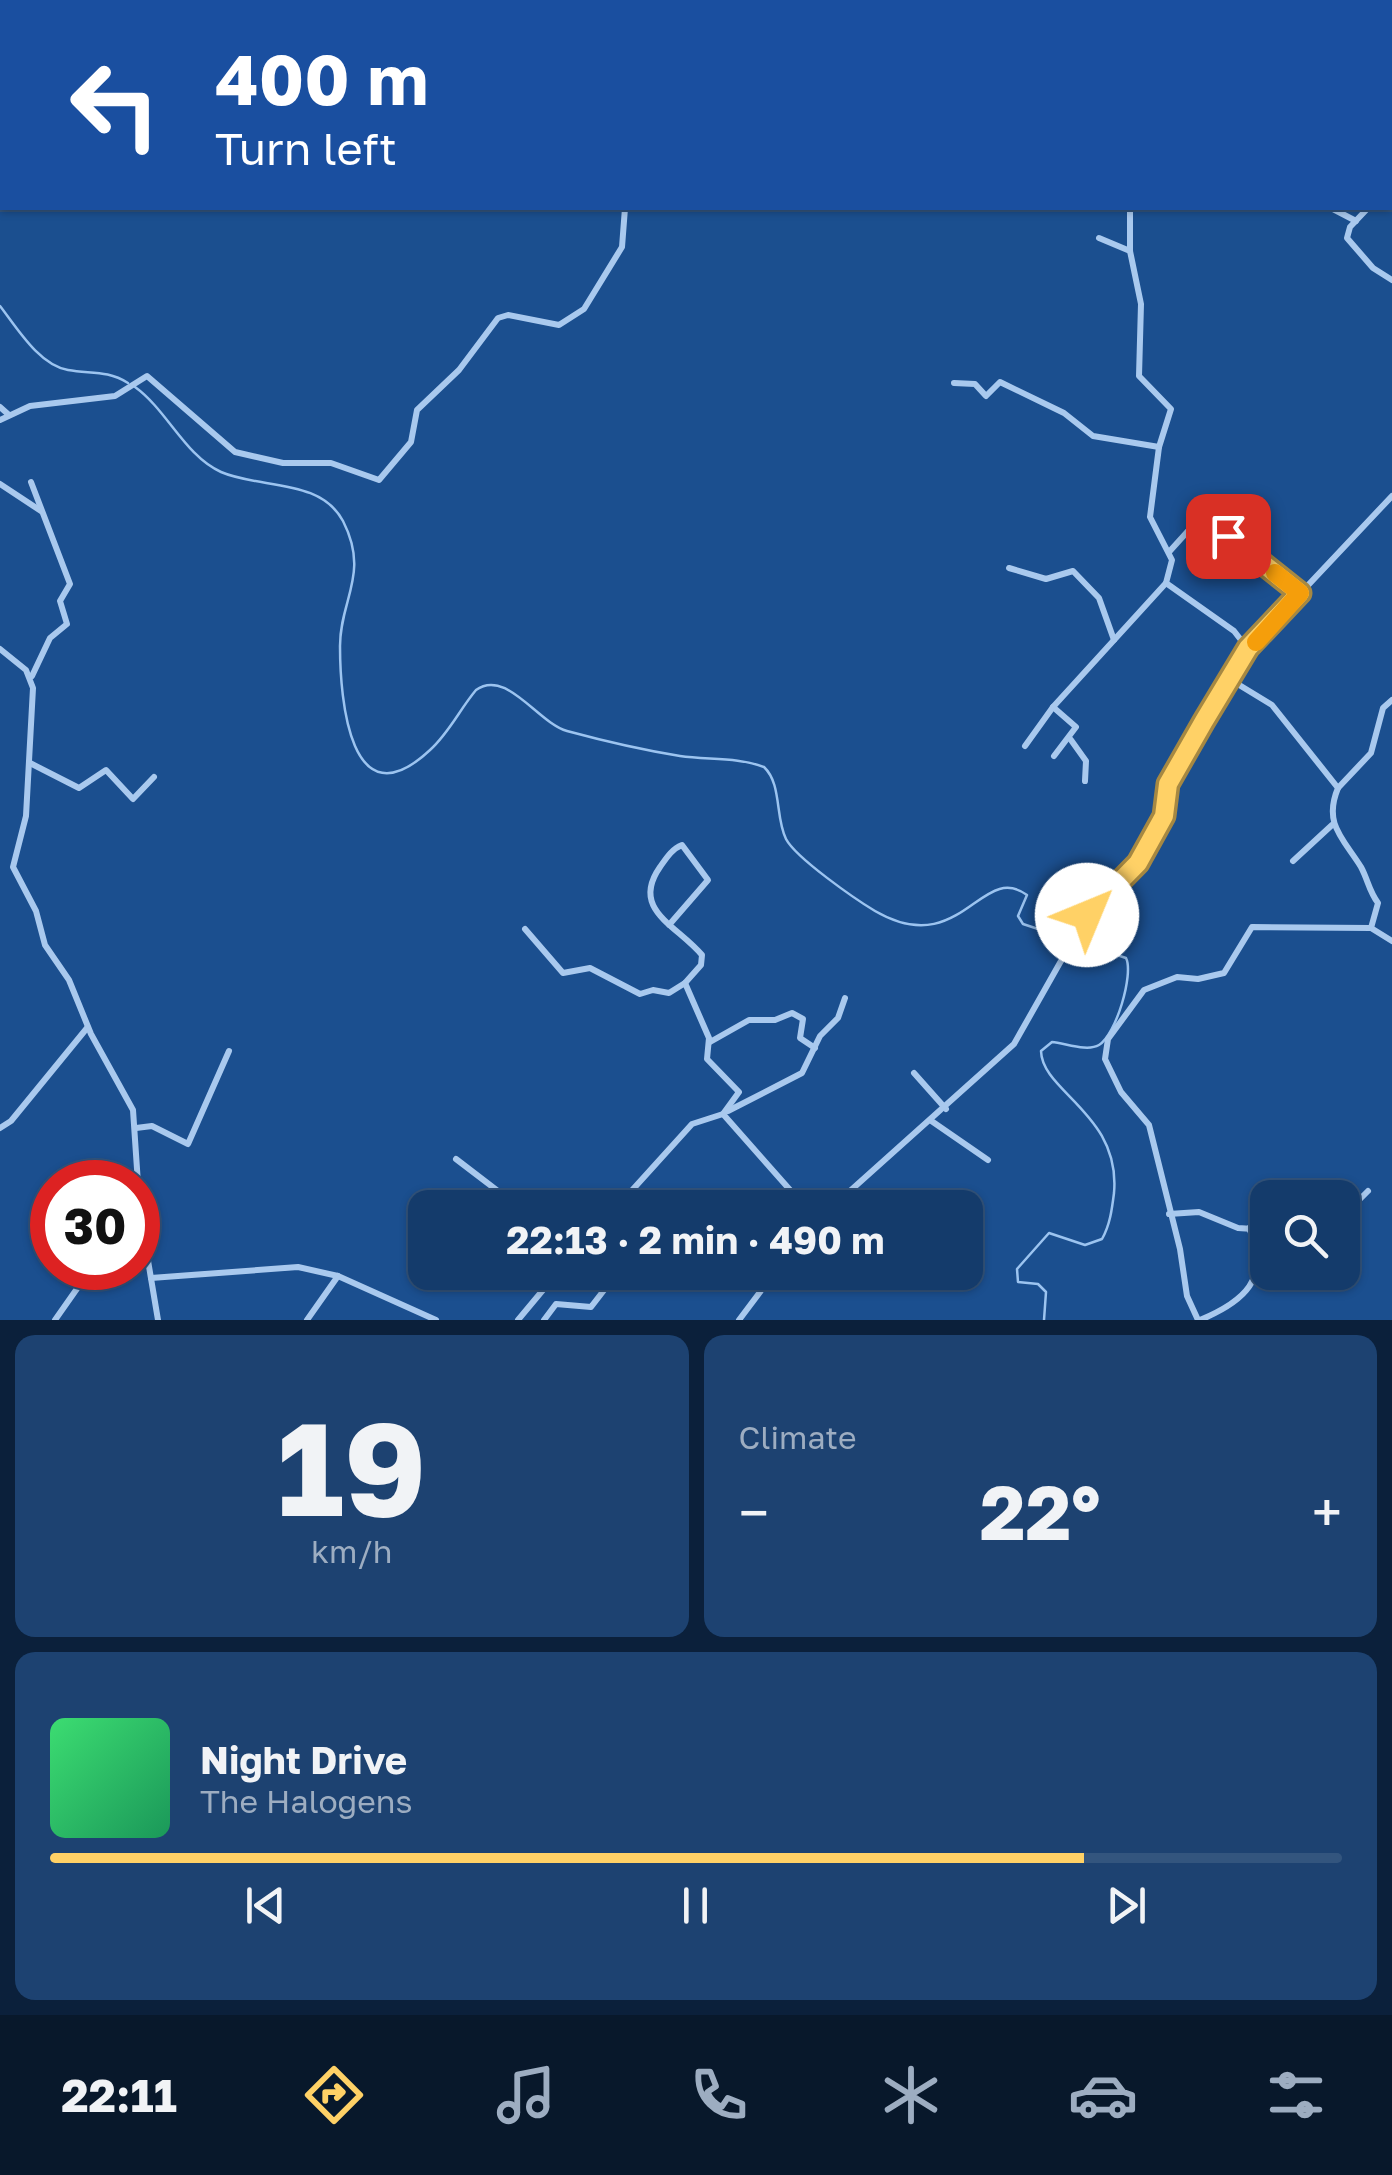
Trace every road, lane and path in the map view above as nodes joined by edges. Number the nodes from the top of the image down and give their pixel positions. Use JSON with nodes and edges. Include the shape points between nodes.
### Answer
{"nodes":[{"id":1,"x":625,"y":210,"type":"edge"},
{"id":2,"x":1130,"y":210,"type":"edge"},
{"id":3,"x":1335,"y":210,"type":"edge"},
{"id":4,"x":1366,"y":210,"type":"edge"},
{"id":5,"x":1356,"y":221,"type":"junction"},
{"id":6,"x":1099,"y":238,"type":"dead end"},
{"id":7,"x":1130,"y":251,"type":"junction"},
{"id":8,"x":1392,"y":280,"type":"edge"},
{"id":9,"x":954,"y":383,"type":"dead end"},
{"id":10,"x":0,"y":407,"type":"edge"},
{"id":11,"x":8,"y":415,"type":"junction"},
{"id":12,"x":0,"y":420,"type":"edge"},
{"id":13,"x":1159,"y":447,"type":"junction"},
{"id":14,"x":31,"y":482,"type":"dead end"},
{"id":15,"x":0,"y":484,"type":"edge"},
{"id":16,"x":1392,"y":496,"type":"edge"},
{"id":17,"x":42,"y":512,"type":"junction"},
{"id":18,"x":1169,"y":552,"type":"junction"},
{"id":19,"x":1010,"y":568,"type":"dead end"},
{"id":20,"x":1166,"y":584,"type":"junction"},
{"id":21,"x":1300,"y":593,"type":"junction"},
{"id":22,"x":1114,"y":640,"type":"junction"},
{"id":23,"x":1248,"y":648,"type":"junction"},
{"id":24,"x":0,"y":649,"type":"edge"},
{"id":25,"x":31,"y":677,"type":"junction"},
{"id":26,"x":1230,"y":680,"type":"junction"},
{"id":27,"x":1392,"y":700,"type":"edge"},
{"id":28,"x":1053,"y":707,"type":"junction"},
{"id":29,"x":1070,"y":740,"type":"junction"},
{"id":30,"x":1025,"y":746,"type":"dead end"},
{"id":31,"x":1054,"y":756,"type":"dead end"},
{"id":32,"x":30,"y":764,"type":"junction"},
{"id":33,"x":154,"y":777,"type":"dead end"},
{"id":34,"x":1085,"y":781,"type":"dead end"},
{"id":35,"x":1338,"y":788,"type":"junction"},
{"id":36,"x":1332,"y":826,"type":"junction"},
{"id":37,"x":1293,"y":861,"type":"dead end"},
{"id":38,"x":670,"y":925,"type":"junction"},
{"id":39,"x":1370,"y":928,"type":"junction"},
{"id":40,"x":525,"y":929,"type":"dead end"},
{"id":41,"x":1392,"y":941,"type":"edge"},
{"id":42,"x":685,"y":983,"type":"junction"},
{"id":43,"x":846,"y":998,"type":"dead end"},
{"id":44,"x":88,"y":1027,"type":"junction"},
{"id":45,"x":710,"y":1042,"type":"junction"},
{"id":46,"x":816,"y":1048,"type":"junction"},
{"id":47,"x":229,"y":1051,"type":"dead end"},
{"id":48,"x":914,"y":1074,"type":"dead end"},
{"id":49,"x":946,"y":1108,"type":"junction"},
{"id":50,"x":725,"y":1113,"type":"junction"},
{"id":51,"x":930,"y":1120,"type":"junction"},
{"id":52,"x":0,"y":1128,"type":"edge"},
{"id":53,"x":136,"y":1128,"type":"junction"},
{"id":54,"x":137,"y":1160,"type":"edge"},
{"id":55,"x":456,"y":1160,"type":"dead end"},
{"id":56,"x":988,"y":1160,"type":"dead end"},
{"id":57,"x":498,"y":1190,"type":"edge"},
{"id":58,"x":632,"y":1190,"type":"edge"},
{"id":59,"x":791,"y":1190,"type":"edge"},
{"id":60,"x":849,"y":1190,"type":"edge"},
{"id":61,"x":1368,"y":1191,"type":"dead end"},
{"id":62,"x":1360,"y":1199,"type":"edge"},
{"id":63,"x":1170,"y":1214,"type":"junction"},
{"id":64,"x":1249,"y":1228,"type":"joint"},
{"id":65,"x":338,"y":1276,"type":"junction"},
{"id":66,"x":160,"y":1277,"type":"edge"},
{"id":67,"x":76,"y":1290,"type":"edge"},
{"id":68,"x":153,"y":1290,"type":"edge"},
{"id":69,"x":543,"y":1290,"type":"edge"},
{"id":70,"x":603,"y":1290,"type":"edge"},
{"id":71,"x":762,"y":1290,"type":"edge"},
{"id":72,"x":55,"y":1320,"type":"edge"},
{"id":73,"x":158,"y":1320,"type":"edge"},
{"id":74,"x":307,"y":1320,"type":"edge"},
{"id":75,"x":436,"y":1320,"type":"edge"},
{"id":76,"x":518,"y":1320,"type":"edge"},
{"id":77,"x":544,"y":1320,"type":"edge"},
{"id":78,"x":739,"y":1320,"type":"edge"},
{"id":79,"x":1199,"y":1320,"type":"edge"}],
"edges":[{"from":1,"to":11,"type":"street","via":[[622,246],[584,310],[558,325],[498,318],[459,370],[417,410],[410,442],[379,480],[330,464],[235,452],[154,378],[142,378],[121,394]]},
{"from":2,"to":7,"type":"street"},
{"from":3,"to":5,"type":"street"},
{"from":4,"to":5,"type":"street"},
{"from":5,"to":8,"type":"street","via":[[1349,242]]},
{"from":6,"to":7,"type":"street"},
{"from":7,"to":13,"type":"street","via":[[1141,304],[1139,376],[1171,409]]},
{"from":9,"to":13,"type":"street","via":[[975,384],[986,396],[1000,382],[1064,413],[1093,436]]},
{"from":10,"to":11,"type":"street"},
{"from":11,"to":12,"type":"street"},
{"from":13,"to":18,"type":"street","via":[[1150,517]]},
{"from":14,"to":17,"type":"street"},
{"from":15,"to":17,"type":"street"},
{"from":16,"to":21,"type":"street"},
{"from":17,"to":25,"type":"street","via":[[69,580],[60,601],[68,622],[50,638]]},
{"from":18,"to":20,"type":"street"},
{"from":18,"to":21,"type":"street","via":[[1190,530],[1212,544],[1228,536]]},
{"from":19,"to":22,"type":"street","via":[[1046,579],[1073,571],[1098,598]]},
{"from":20,"to":22,"type":"street"},
{"from":20,"to":23,"type":"street"},
{"from":21,"to":23,"type":"street"},
{"from":22,"to":28,"type":"street"},
{"from":23,"to":26,"type":"street"},
{"from":24,"to":25,"type":"street"},
{"from":25,"to":32,"type":"street"},
{"from":26,"to":35,"type":"street","via":[[1272,705]]},
{"from":26,"to":49,"type":"street","via":[[1168,784],[1156,836],[1074,935],[1022,1035]]},
{"from":27,"to":35,"type":"street","via":[[1383,708],[1371,753]]},
{"from":28,"to":29,"type":"street","via":[[1076,725]]},
{"from":28,"to":30,"type":"street"},
{"from":29,"to":31,"type":"street"},
{"from":29,"to":34,"type":"street","via":[[1087,764]]},
{"from":32,"to":33,"type":"street","via":[[79,788],[104,770],[134,799]]},
{"from":32,"to":44,"type":"street","via":[[25,825],[13,867]]},
{"from":35,"to":36,"type":"street"},
{"from":36,"to":37,"type":"street"},
{"from":36,"to":39,"type":"street","via":[[1378,903]]},
{"from":38,"to":38,"type":"street","via":[[654,912],[648,890],[668,855],[682,845],[708,880]]},
{"from":38,"to":42,"type":"street","via":[[702,954]]},
{"from":39,"to":41,"type":"street"},
{"from":39,"to":63,"type":"street","via":[[1252,927],[1224,973],[1158,983],[1123,1015],[1104,1059],[1121,1092],[1146,1117]]},
{"from":40,"to":42,"type":"street","via":[[563,973],[590,968],[640,994],[669,993]]},
{"from":42,"to":45,"type":"street"},
{"from":43,"to":46,"type":"street"},
{"from":44,"to":52,"type":"street"},
{"from":44,"to":53,"type":"street","via":[[128,1096]]},
{"from":45,"to":46,"type":"street","via":[[749,1020],[792,1012],[803,1019],[800,1038]]},
{"from":45,"to":50,"type":"street","via":[[707,1060],[739,1092]]},
{"from":46,"to":50,"type":"street","via":[[802,1073]]},
{"from":47,"to":53,"type":"street","via":[[188,1144],[152,1126]]},
{"from":48,"to":49,"type":"street"},
{"from":49,"to":51,"type":"street"},
{"from":50,"to":58,"type":"street","via":[[692,1124]]},
{"from":50,"to":59,"type":"street"},
{"from":51,"to":56,"type":"street"},
{"from":51,"to":60,"type":"street"},
{"from":53,"to":54,"type":"street"},
{"from":55,"to":57,"type":"street"},
{"from":61,"to":62,"type":"street"},
{"from":63,"to":64,"type":"street","via":[[1199,1212]]},
{"from":63,"to":79,"type":"street","via":[[1187,1296]]},
{"from":64,"to":79,"type":"street","via":[[1259,1258],[1253,1279],[1234,1306]]},
{"from":65,"to":66,"type":"street","via":[[298,1267]]},
{"from":65,"to":74,"type":"street"},
{"from":65,"to":75,"type":"street"},
{"from":67,"to":72,"type":"street"},
{"from":68,"to":73,"type":"street"},
{"from":69,"to":76,"type":"street"},
{"from":70,"to":77,"type":"street","via":[[590,1306],[556,1304]]},
{"from":71,"to":78,"type":"street"}]}
